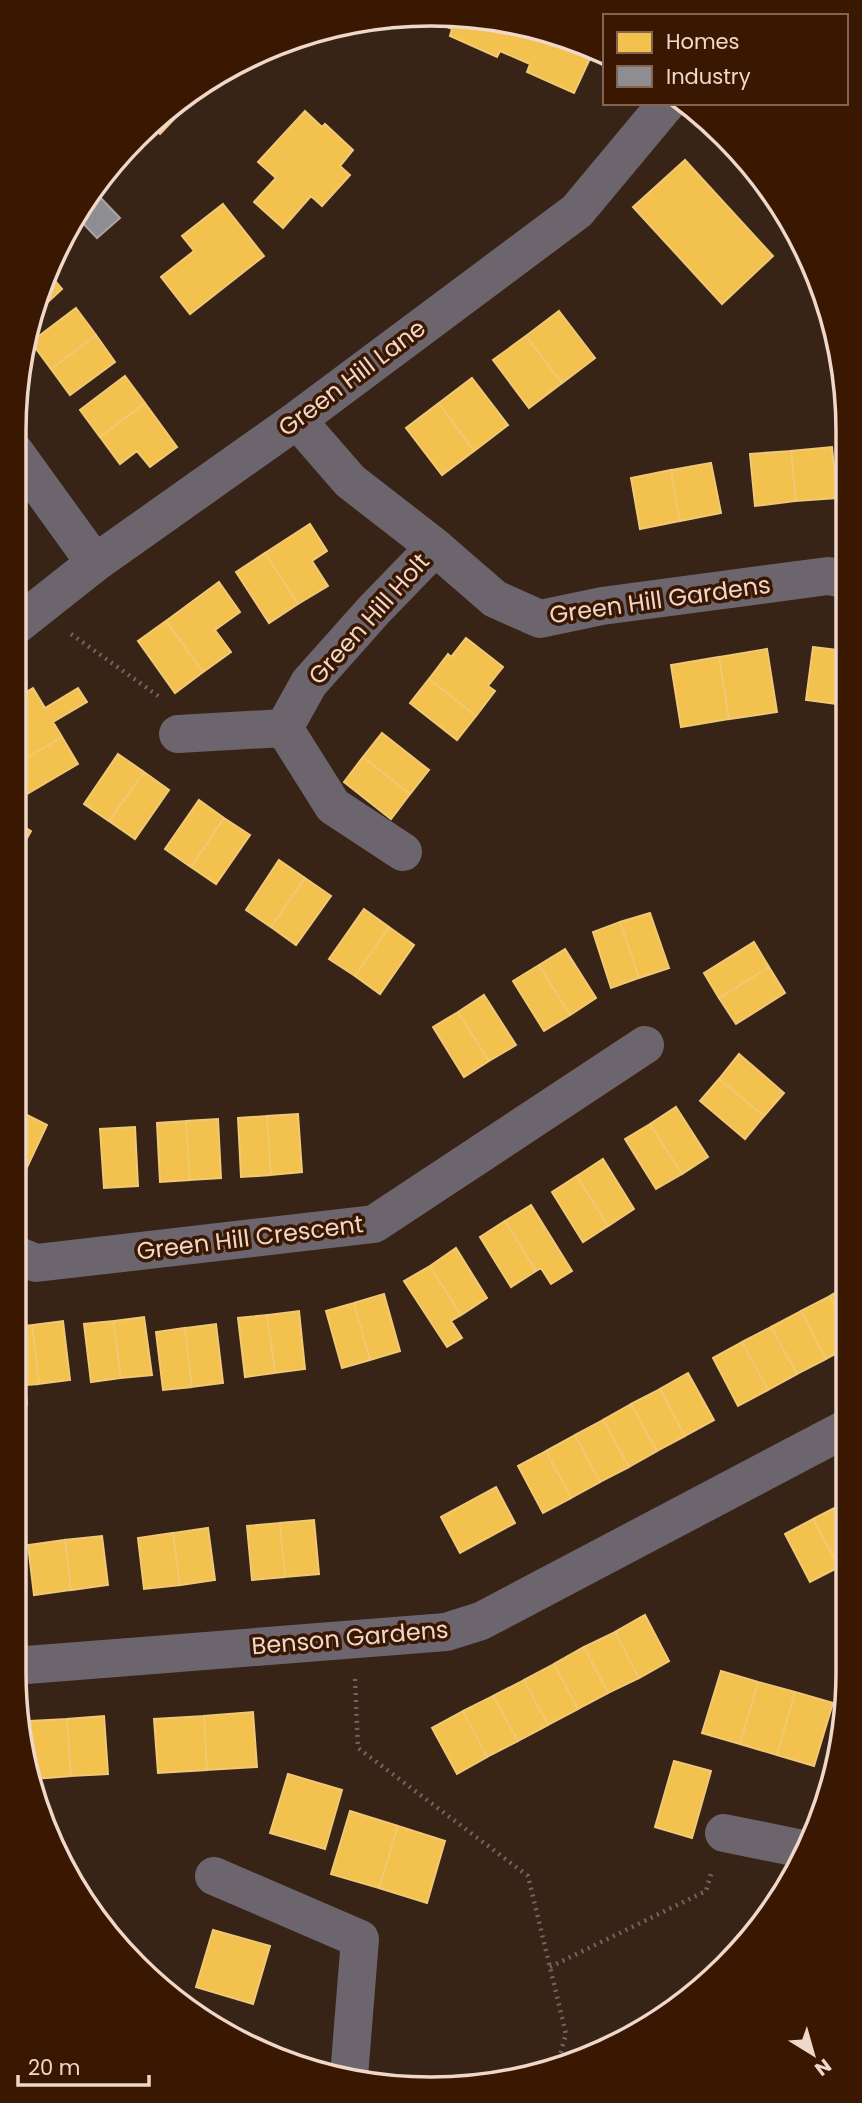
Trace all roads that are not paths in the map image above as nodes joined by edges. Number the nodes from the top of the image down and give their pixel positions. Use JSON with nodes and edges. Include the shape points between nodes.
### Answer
{"nodes":[{"id":1,"x":665,"y":105,"type":"edge"},
{"id":2,"x":298,"y":420,"type":"junction"},
{"id":3,"x":26,"y":468,"type":"edge"},
{"id":4,"x":435,"y":547,"type":"junction"},
{"id":5,"x":96,"y":563,"type":"junction"},
{"id":6,"x":836,"y":577,"type":"edge"},
{"id":7,"x":26,"y":617,"type":"edge"},
{"id":8,"x":284,"y":729,"type":"junction"},
{"id":9,"x":194,"y":733,"type":"road end"},
{"id":10,"x":403,"y":852,"type":"dead end"},
{"id":11,"x":645,"y":1045,"type":"dead end"},
{"id":12,"x":26,"y":1259,"type":"edge"},
{"id":13,"x":836,"y":1434,"type":"edge"},
{"id":14,"x":26,"y":1665,"type":"edge"},
{"id":15,"x":724,"y":1833,"type":"road end"},
{"id":16,"x":796,"y":1848,"type":"edge"},
{"id":17,"x":214,"y":1876,"type":"dead end"},
{"id":18,"x":350,"y":2068,"type":"edge"}],
"edges":[{"from":1,"to":2,"type":"street","name":"Green Hill Lane","via":[[577,211]]},
{"from":2,"to":4,"type":"street","name":"Green Hill Gardens","via":[[350,481]]},
{"from":2,"to":5,"type":"street","name":"Green Hill Lane"},
{"from":3,"to":5,"type":"street"},
{"from":4,"to":6,"type":"street","name":"Green Hill Gardens","via":[[495,599],[540,619],[602,606]]},
{"from":4,"to":8,"type":"street","name":"Green Hill Holt","via":[[309,683]]},
{"from":5,"to":7,"type":"street","name":"Green Hill Lane"},
{"from":8,"to":9,"type":"street"},
{"from":8,"to":10,"type":"street","via":[[333,806]]},
{"from":11,"to":12,"type":"street","name":"Green Hill Crescent","via":[[374,1224],[36,1263]]},
{"from":13,"to":14,"type":"street","name":"Benson Gardens","via":[[481,1621],[446,1632]]},
{"from":15,"to":16,"type":"street"},
{"from":17,"to":18,"type":"street","via":[[360,1940]]}]}
